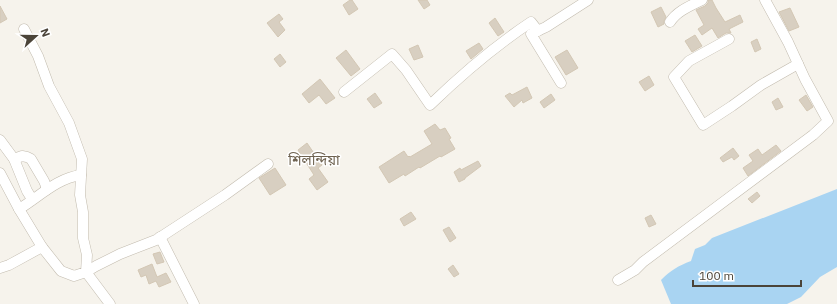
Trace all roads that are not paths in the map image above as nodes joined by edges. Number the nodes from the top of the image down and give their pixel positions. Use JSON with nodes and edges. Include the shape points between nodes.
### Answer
{"nodes":[{"id":1,"x":588,"y":0,"type":"edge"},
{"id":2,"x":702,"y":0,"type":"edge"},
{"id":3,"x":765,"y":0,"type":"edge"},
{"id":4,"x":670,"y":22,"type":"dead end"},
{"id":5,"x":24,"y":29,"type":"dead end"},
{"id":6,"x":538,"y":31,"type":"junction"},
{"id":7,"x":729,"y":39,"type":"dead end"},
{"id":8,"x":798,"y":64,"type":"junction"},
{"id":9,"x":561,"y":83,"type":"dead end"},
{"id":10,"x":344,"y":92,"type":"dead end"},
{"id":11,"x":0,"y":140,"type":"edge"},
{"id":12,"x":14,"y":159,"type":"junction"},
{"id":13,"x":268,"y":164,"type":"dead end"},
{"id":14,"x":0,"y":173,"type":"edge"},
{"id":15,"x":81,"y":176,"type":"junction"},
{"id":16,"x":46,"y":190,"type":"junction"},
{"id":17,"x":32,"y":199,"type":"junction"},
{"id":18,"x":19,"y":208,"type":"junction"},
{"id":19,"x":160,"y":237,"type":"junction"},
{"id":20,"x":42,"y":246,"type":"junction"},
{"id":21,"x":0,"y":268,"type":"edge"},
{"id":22,"x":86,"y":272,"type":"junction"},
{"id":23,"x":618,"y":280,"type":"dead end"},
{"id":24,"x":110,"y":304,"type":"edge"},
{"id":25,"x":194,"y":304,"type":"edge"}],
"edges":[{"from":1,"to":6,"type":"street"},
{"from":2,"to":4,"type":"street","via":[[683,10]]},
{"from":3,"to":8,"type":"street"},
{"from":5,"to":15,"type":"street","via":[[82,159]]},
{"from":6,"to":9,"type":"street","via":[[531,34]]},
{"from":6,"to":10,"type":"street","via":[[531,22],[508,37],[430,105],[392,54]]},
{"from":7,"to":8,"type":"street","via":[[689,61],[674,77],[703,125]]},
{"from":8,"to":23,"type":"street","via":[[828,121],[635,270]]},
{"from":11,"to":12,"type":"street"},
{"from":12,"to":16,"type":"street","via":[[22,156],[31,159],[44,181]]},
{"from":12,"to":17,"type":"street"},
{"from":13,"to":19,"type":"street"},
{"from":14,"to":18,"type":"street"},
{"from":15,"to":16,"type":"street","via":[[68,178]]},
{"from":15,"to":22,"type":"street"},
{"from":16,"to":17,"type":"street"},
{"from":17,"to":18,"type":"street"},
{"from":18,"to":20,"type":"street"},
{"from":19,"to":22,"type":"street"},
{"from":19,"to":25,"type":"street"},
{"from":20,"to":21,"type":"street"},
{"from":20,"to":22,"type":"street","via":[[61,271],[74,276]]},
{"from":22,"to":24,"type":"street"}]}
